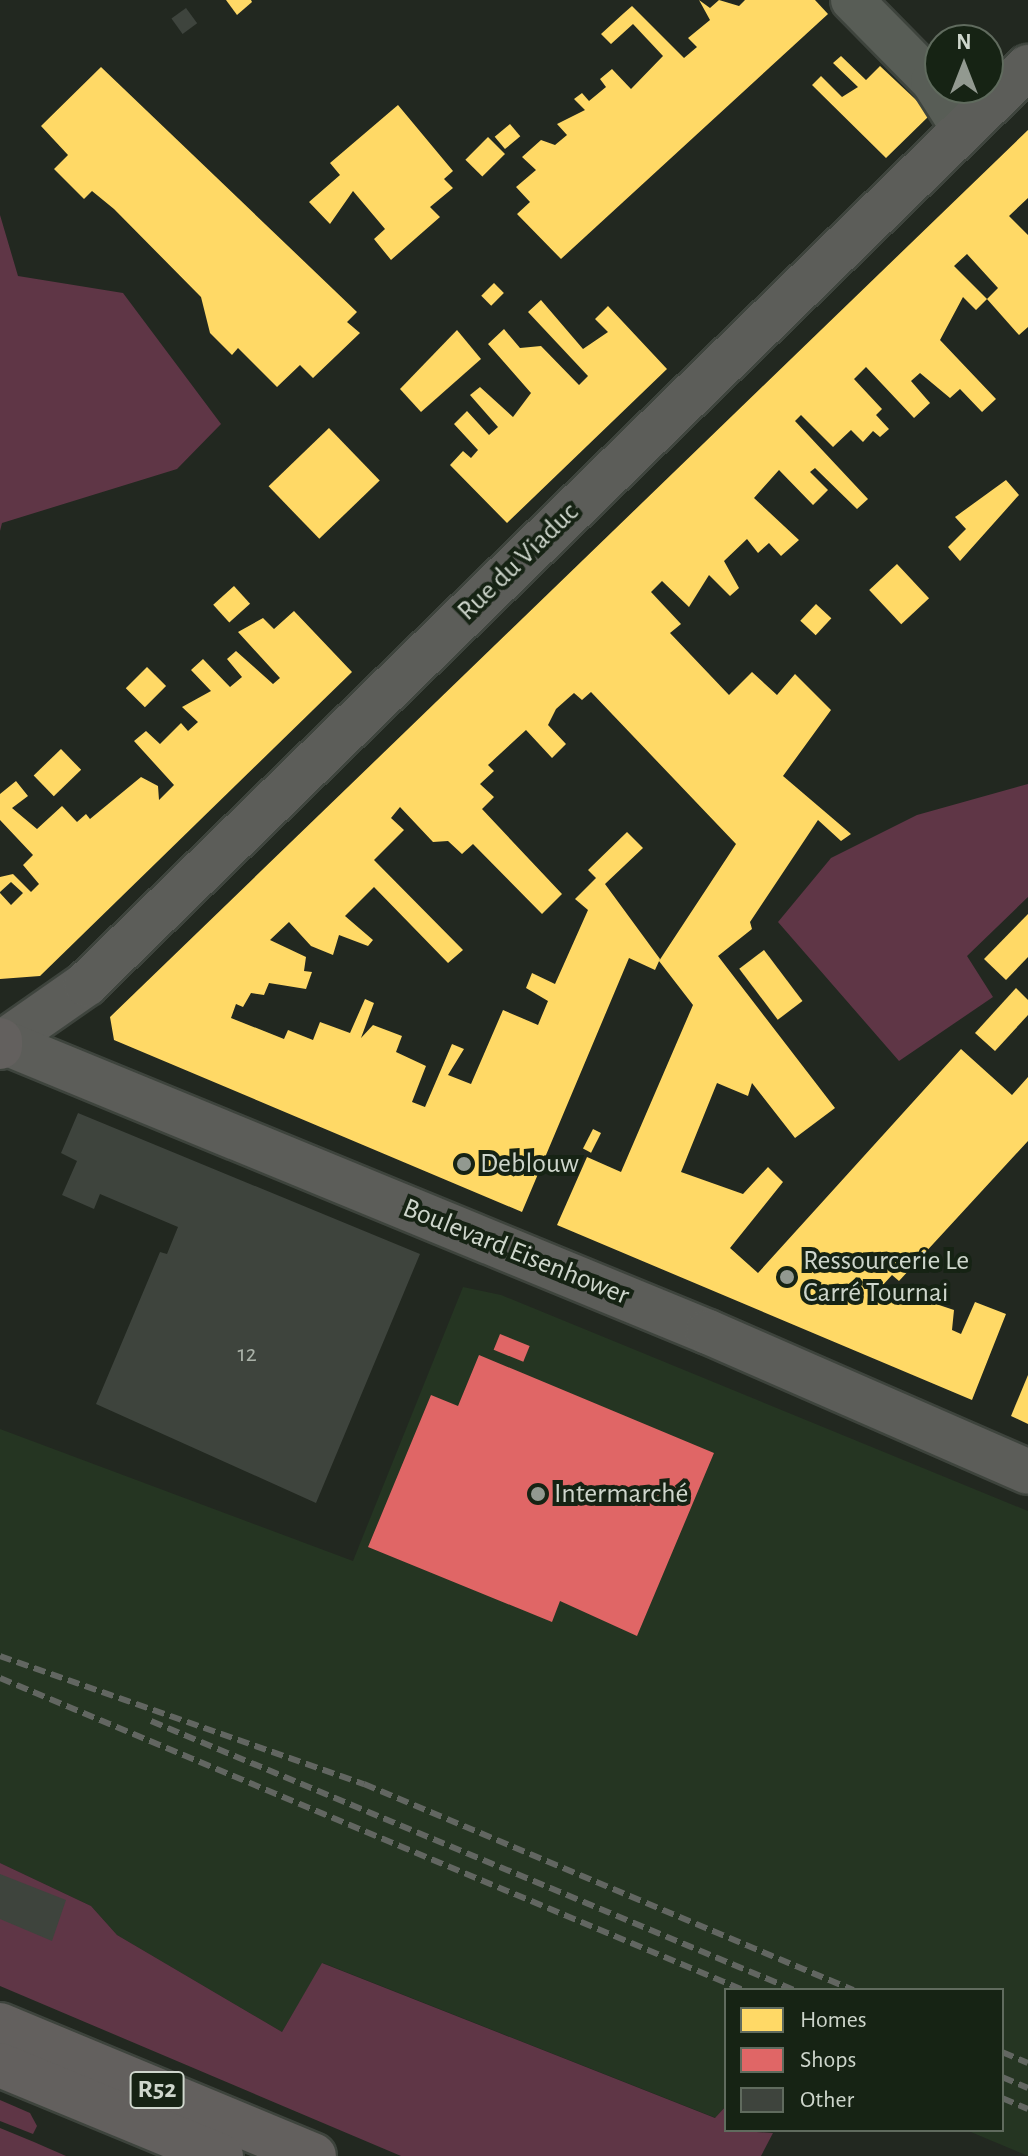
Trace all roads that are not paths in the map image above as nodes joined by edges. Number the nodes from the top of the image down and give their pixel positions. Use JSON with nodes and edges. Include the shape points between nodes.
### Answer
{"nodes":[{"id":1,"x":852,"y":0,"type":"edge"},
{"id":2,"x":1028,"y":67,"type":"edge"},
{"id":3,"x":962,"y":128,"type":"junction"},
{"id":4,"x":1,"y":1043,"type":"edge"},
{"id":5,"x":1028,"y":1472,"type":"edge"},
{"id":6,"x":0,"y":2025,"type":"edge"},
{"id":7,"x":0,"y":2065,"type":"edge"},
{"id":8,"x":221,"y":2156,"type":"edge"},
{"id":9,"x":314,"y":2156,"type":"edge"}],
"edges":[{"from":1,"to":3,"type":"street","via":[[932,81]]},
{"from":2,"to":3,"type":"street","name":"Rue du Viaduc"},
{"from":3,"to":4,"type":"street","name":"Rue du Viaduc","via":[[86,984]]},
{"from":4,"to":5,"type":"street","name":"Boulevard Eisenhower","via":[[708,1332]]},
{"from":6,"to":9,"type":"main road","number":"R52"},
{"from":7,"to":8,"type":"main road","number":"R52"}]}
